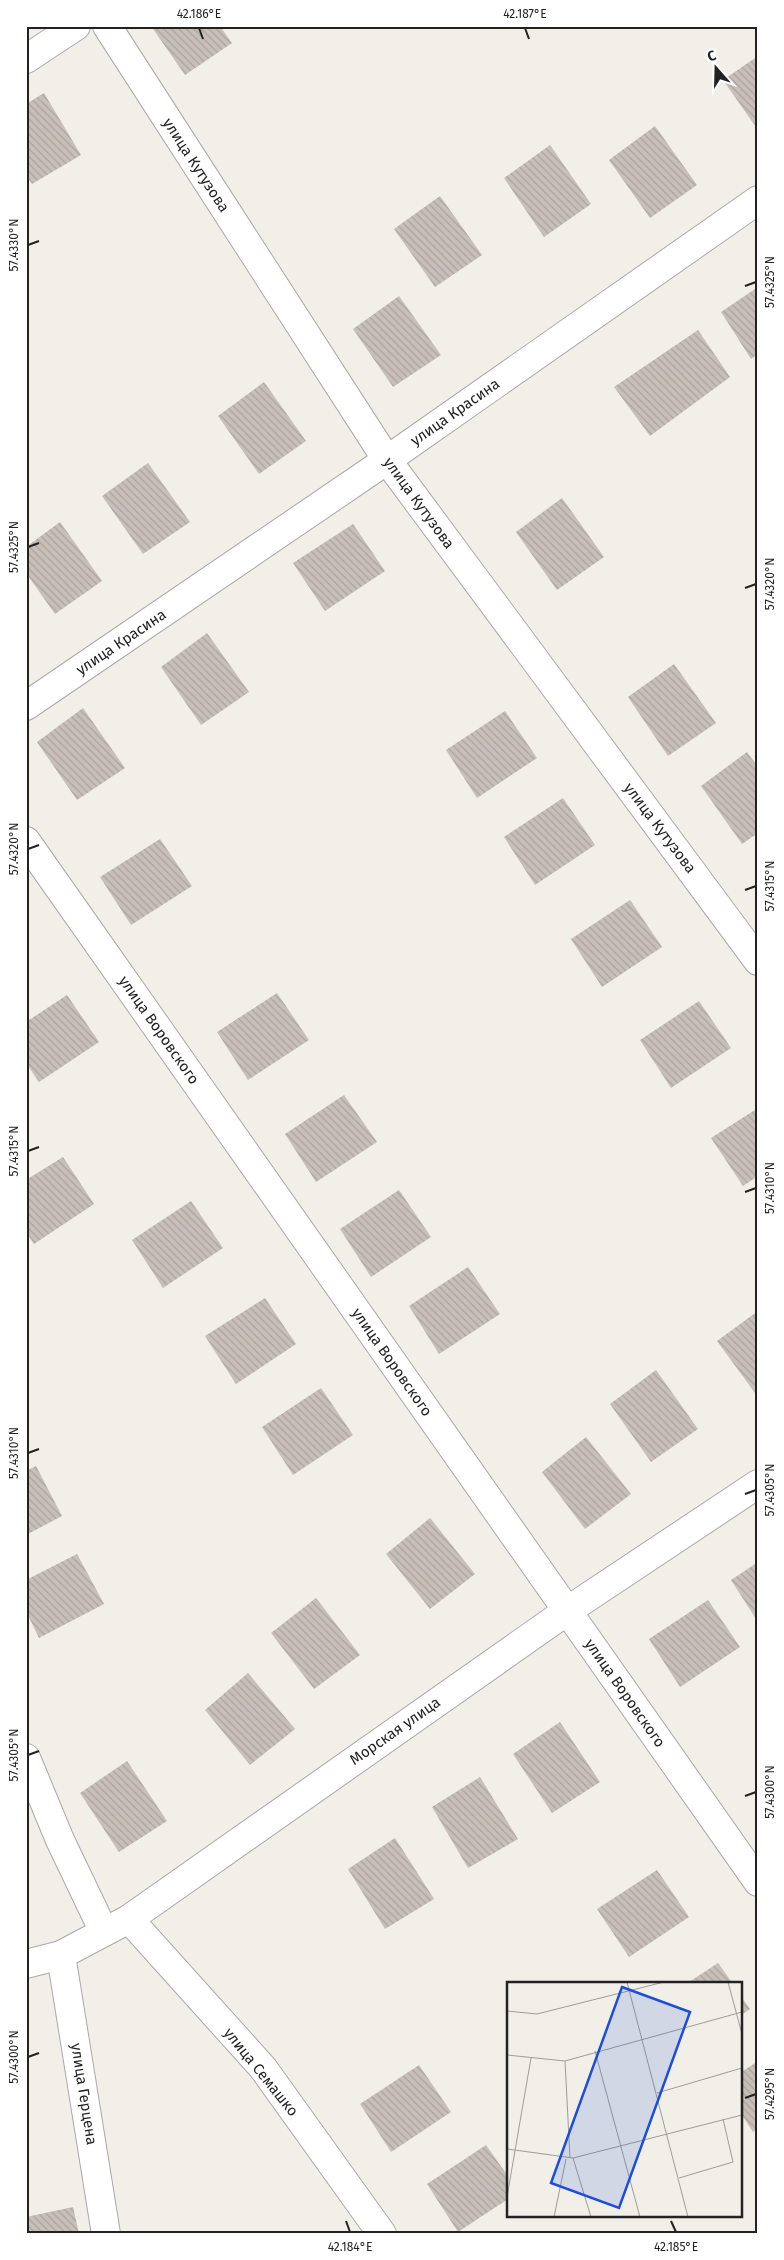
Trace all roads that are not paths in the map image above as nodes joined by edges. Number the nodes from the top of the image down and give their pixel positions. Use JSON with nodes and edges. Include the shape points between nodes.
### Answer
{"nodes":[{"id":1,"x":76,"y":26,"type":"edge"},
{"id":2,"x":107,"y":26,"type":"edge"},
{"id":3,"x":26,"y":59,"type":"edge"},
{"id":4,"x":758,"y":200,"type":"edge"},
{"id":5,"x":387,"y":460,"type":"junction"},
{"id":6,"x":26,"y":706,"type":"edge"},
{"id":7,"x":26,"y":841,"type":"edge"},
{"id":8,"x":754,"y":946,"type":"edge"},
{"id":9,"x":758,"y":1484,"type":"edge"},
{"id":10,"x":567,"y":1611,"type":"junction"},
{"id":11,"x":26,"y":1758,"type":"edge"},
{"id":12,"x":758,"y":1882,"type":"edge"},
{"id":13,"x":129,"y":1919,"type":"junction"},
{"id":14,"x":104,"y":1932,"type":"junction"},
{"id":15,"x":61,"y":1955,"type":"junction"},
{"id":16,"x":26,"y":1964,"type":"edge"},
{"id":17,"x":106,"y":2234,"type":"edge"},
{"id":18,"x":382,"y":2234,"type":"edge"}],
"edges":[{"from":1,"to":3,"type":"street"},
{"from":2,"to":5,"type":"street","name":"улица Кутузова"},
{"from":4,"to":5,"type":"street","name":"улица Красина"},
{"from":5,"to":6,"type":"street","name":"улица Красина"},
{"from":5,"to":8,"type":"street","name":"улица Кутузова"},
{"from":7,"to":10,"type":"street","name":"улица Воровского"},
{"from":9,"to":10,"type":"street","name":"Морская улица"},
{"from":10,"to":12,"type":"street","name":"улица Воровского"},
{"from":10,"to":13,"type":"street","name":"Морская улица"},
{"from":11,"to":14,"type":"street","via":[[60,1840]]},
{"from":13,"to":14,"type":"street","name":"Морская улица"},
{"from":13,"to":18,"type":"street","name":"улица Семашко","via":[[263,2068]]},
{"from":14,"to":15,"type":"street","name":"Морская улица"},
{"from":15,"to":16,"type":"street","name":"Морская улица"},
{"from":15,"to":17,"type":"street","name":"улица Герцена"}]}
